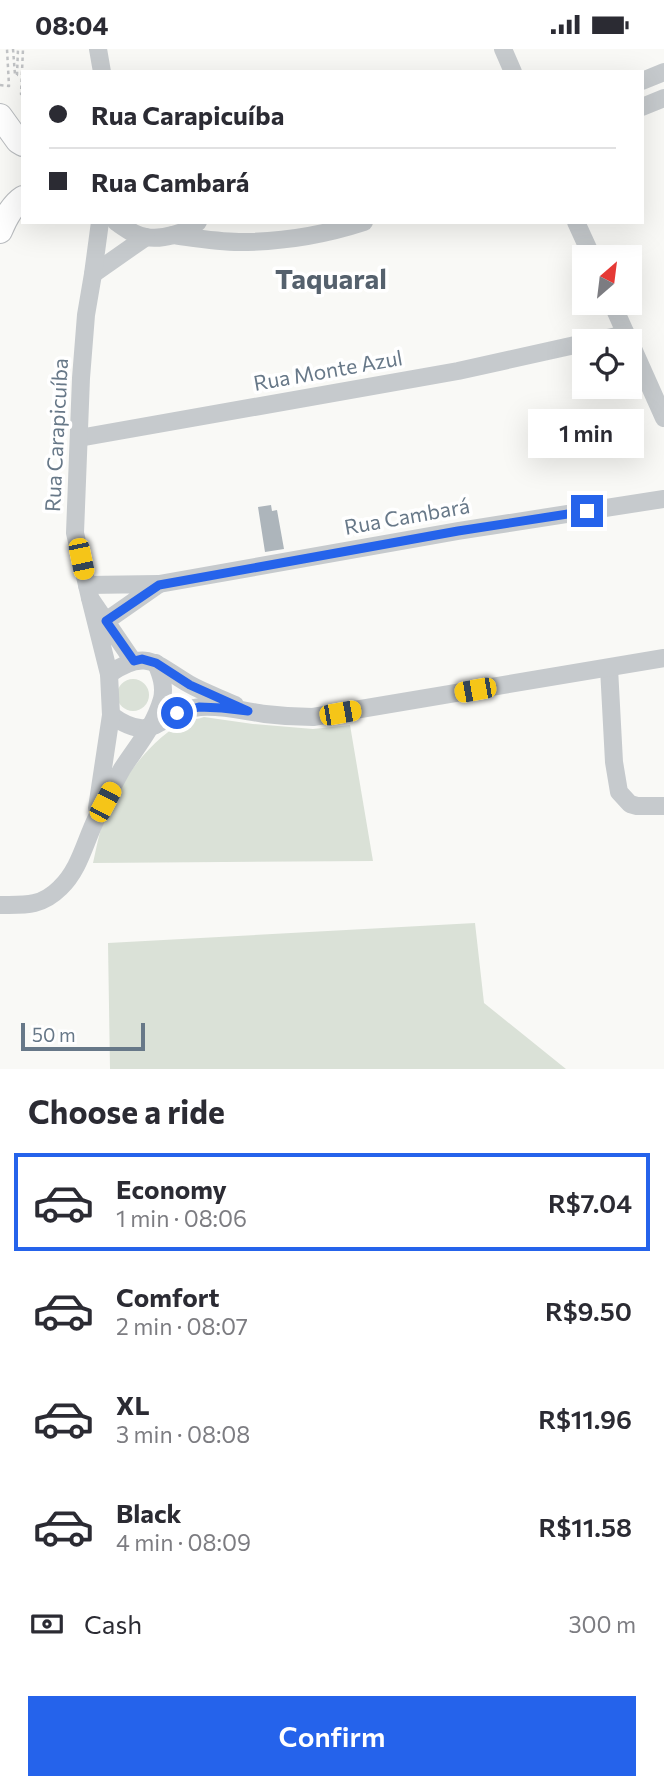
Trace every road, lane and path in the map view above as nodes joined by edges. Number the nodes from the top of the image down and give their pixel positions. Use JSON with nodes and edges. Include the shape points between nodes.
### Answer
{"nodes":[{"id":1,"x":7,"y":49,"type":"edge"},
{"id":2,"x":15,"y":49,"type":"edge"},
{"id":3,"x":23,"y":49,"type":"edge"},
{"id":4,"x":503,"y":49,"type":"edge"},
{"id":5,"x":23,"y":70,"type":"edge"},
{"id":6,"x":512,"y":70,"type":"edge"},
{"id":7,"x":664,"y":72,"type":"edge"},
{"id":8,"x":644,"y":80,"type":"edge"},
{"id":9,"x":0,"y":85,"type":"edge"},
{"id":10,"x":664,"y":99,"type":"edge"},
{"id":11,"x":644,"y":106,"type":"edge"},
{"id":12,"x":0,"y":116,"type":"edge"},
{"id":13,"x":21,"y":143,"type":"edge"},
{"id":14,"x":21,"y":199,"type":"edge"},
{"id":15,"x":100,"y":224,"type":"edge"},
{"id":16,"x":119,"y":224,"type":"edge"},
{"id":17,"x":196,"y":224,"type":"edge"},
{"id":18,"x":359,"y":224,"type":"edge"},
{"id":19,"x":577,"y":224,"type":"edge"},
{"id":20,"x":0,"y":231,"type":"edge"},
{"id":21,"x":173,"y":235,"type":"junction"},
{"id":22,"x":146,"y":237,"type":"junction"},
{"id":23,"x":587,"y":245,"type":"edge"},
{"id":24,"x":93,"y":274,"type":"junction"},
{"id":25,"x":572,"y":346,"type":"edge"},
{"id":26,"x":642,"y":368,"type":"edge"},
{"id":27,"x":664,"y":418,"type":"edge"},
{"id":28,"x":79,"y":438,"type":"junction"},
{"id":29,"x":664,"y":499,"type":"edge"},
{"id":30,"x":159,"y":585,"type":"junction"},
{"id":31,"x":88,"y":592,"type":"junction"},
{"id":32,"x":106,"y":621,"type":"junction"},
{"id":33,"x":664,"y":658,"type":"edge"},
{"id":34,"x":134,"y":661,"type":"junction"},
{"id":35,"x":156,"y":663,"type":"junction"},
{"id":36,"x":610,"y":668,"type":"junction"},
{"id":37,"x":109,"y":674,"type":"junction"},
{"id":38,"x":248,"y":711,"type":"junction"},
{"id":39,"x":111,"y":715,"type":"junction"},
{"id":40,"x":151,"y":728,"type":"junction"},
{"id":41,"x":664,"y":806,"type":"edge"},
{"id":42,"x":96,"y":818,"type":"junction"},
{"id":43,"x":0,"y":905,"type":"edge"}],
"edges":[{"from":1,"to":9,"type":"path","via":[[9,86]]},
{"from":2,"to":2,"type":"path","via":[[15,75],[17,75]]},
{"from":3,"to":5,"type":"path"},
{"from":4,"to":6,"type":"street"},
{"from":7,"to":8,"type":"street"},
{"from":10,"to":11,"type":"street"},
{"from":12,"to":13,"type":"highway"},
{"from":14,"to":20,"type":"highway"},
{"from":15,"to":24,"type":"street","name":"Rua Carapicuíba"},
{"from":16,"to":22,"type":"street"},
{"from":17,"to":21,"type":"street"},
{"from":18,"to":21,"type":"street","via":[[288,240],[237,242]]},
{"from":19,"to":23,"type":"street"},
{"from":21,"to":22,"type":"street"},
{"from":22,"to":24,"type":"street"},
{"from":24,"to":28,"type":"street","name":"Rua Carapicuíba"},
{"from":25,"to":28,"type":"street","name":"Rua Monte Azul","via":[[458,371]]},
{"from":26,"to":27,"type":"street"},
{"from":28,"to":31,"type":"street","name":"Rua Carapicuíba","via":[[75,533]]},
{"from":29,"to":30,"type":"street","name":"Rua Cambará"},
{"from":30,"to":31,"type":"street","name":"Rua Cambará"},
{"from":30,"to":32,"type":"street","name":"Rua Cambará"},
{"from":31,"to":32,"type":"street","name":"Rua Carapicuíba"},
{"from":31,"to":37,"type":"street","name":"Rua Carapicuíba"},
{"from":32,"to":34,"type":"street","name":"Rua Carapicuíba"},
{"from":33,"to":36,"type":"street"},
{"from":34,"to":35,"type":"street"},
{"from":34,"to":37,"type":"street"},
{"from":35,"to":38,"type":"street","via":[[190,685]]},
{"from":35,"to":40,"type":"street","via":[[163,691]]},
{"from":36,"to":38,"type":"street","via":[[313,717]]},
{"from":36,"to":41,"type":"street","via":[[619,792],[630,804]]},
{"from":37,"to":39,"type":"street","name":"Rua Carapicuíba"},
{"from":38,"to":40,"type":"street","via":[[199,707]]},
{"from":39,"to":40,"type":"street","via":[[123,724]]},
{"from":39,"to":42,"type":"street","name":"Rua Carapicuíba"},
{"from":40,"to":42,"type":"street"},
{"from":42,"to":43,"type":"street","via":[[72,874],[59,889],[34,905]]}]}
